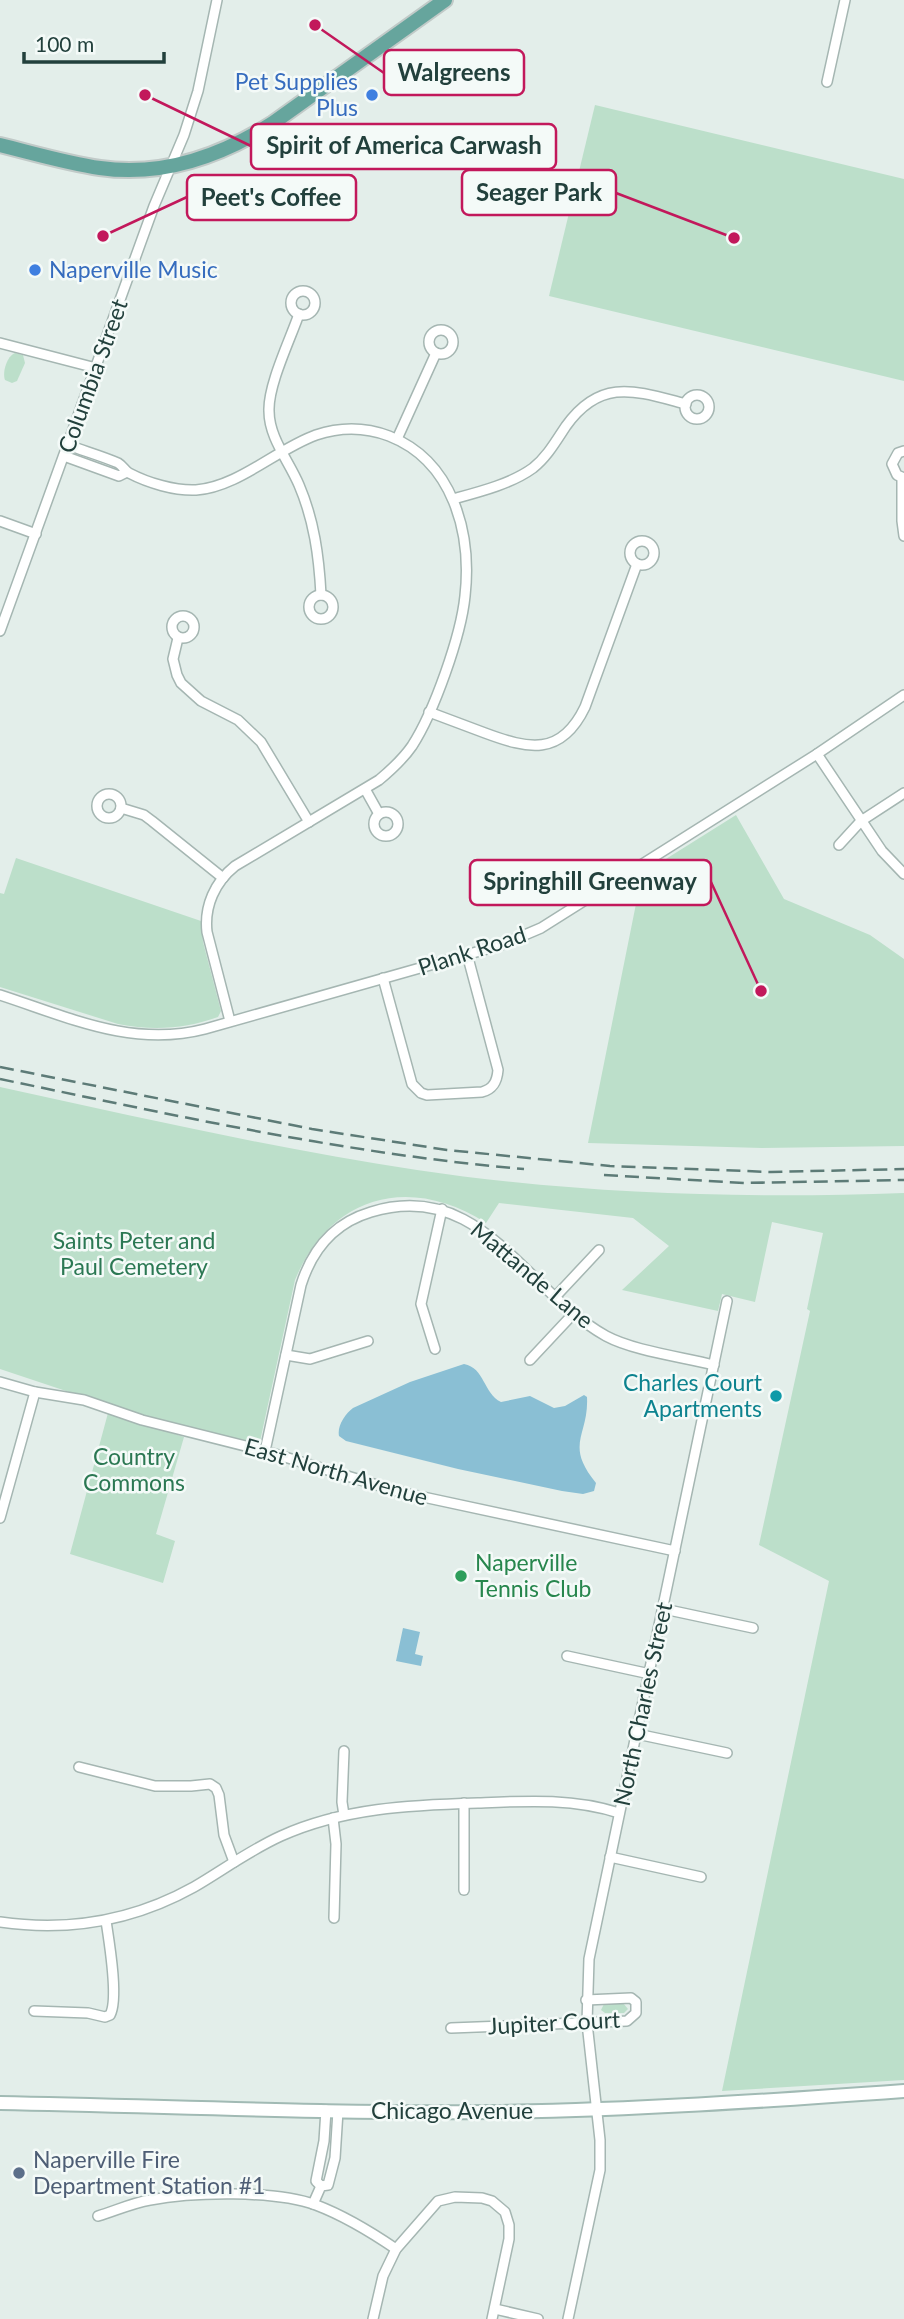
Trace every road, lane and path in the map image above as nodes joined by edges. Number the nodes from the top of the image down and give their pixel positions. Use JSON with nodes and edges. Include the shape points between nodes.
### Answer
{"nodes":[{"id":1,"x":217,"y":0,"type":"edge"},
{"id":2,"x":445,"y":0,"type":"edge"},
{"id":3,"x":845,"y":0,"type":"edge"},
{"id":4,"x":827,"y":82,"type":"dead end"},
{"id":5,"x":0,"y":145,"type":"edge"},
{"id":6,"x":170,"y":166,"type":"junction"},
{"id":7,"x":299,"y":314,"type":"dead end"},
{"id":8,"x":0,"y":342,"type":"edge"},
{"id":9,"x":436,"y":353,"type":"dead end"},
{"id":10,"x":96,"y":368,"type":"junction"},
{"id":11,"x":686,"y":404,"type":"dead end"},
{"id":12,"x":397,"y":439,"type":"junction"},
{"id":13,"x":68,"y":445,"type":"junction"},
{"id":14,"x":904,"y":451,"type":"edge"},
{"id":15,"x":282,"y":452,"type":"junction"},
{"id":16,"x":64,"y":456,"type":"junction"},
{"id":17,"x":127,"y":472,"type":"junction"},
{"id":18,"x":903,"y":478,"type":"edge"},
{"id":19,"x":453,"y":499,"type":"junction"},
{"id":20,"x":0,"y":521,"type":"edge"},
{"id":21,"x":36,"y":534,"type":"junction"},
{"id":22,"x":904,"y":536,"type":"edge"},
{"id":23,"x":637,"y":564,"type":"dead end"},
{"id":24,"x":321,"y":595,"type":"dead end"},
{"id":25,"x":0,"y":631,"type":"edge"},
{"id":26,"x":178,"y":638,"type":"dead end"},
{"id":27,"x":904,"y":695,"type":"edge"},
{"id":28,"x":429,"y":712,"type":"junction"},
{"id":29,"x":817,"y":754,"type":"junction"},
{"id":30,"x":365,"y":789,"type":"junction"},
{"id":31,"x":904,"y":793,"type":"edge"},
{"id":32,"x":121,"y":808,"type":"dead end"},
{"id":33,"x":379,"y":814,"type":"dead end"},
{"id":34,"x":861,"y":821,"type":"junction"},
{"id":35,"x":309,"y":822,"type":"junction"},
{"id":36,"x":839,"y":845,"type":"dead end"},
{"id":37,"x":904,"y":874,"type":"edge"},
{"id":38,"x":223,"y":878,"type":"junction"},
{"id":39,"x":467,"y":954,"type":"junction"},
{"id":40,"x":383,"y":978,"type":"junction"},
{"id":41,"x":0,"y":995,"type":"edge"},
{"id":42,"x":230,"y":1021,"type":"junction"},
{"id":43,"x":442,"y":1209,"type":"junction"},
{"id":44,"x":599,"y":1250,"type":"dead end"},
{"id":45,"x":556,"y":1296,"type":"junction"},
{"id":46,"x":727,"y":1301,"type":"dead end"},
{"id":47,"x":574,"y":1313,"type":"junction"},
{"id":48,"x":368,"y":1342,"type":"dead end"},
{"id":49,"x":435,"y":1349,"type":"dead end"},
{"id":50,"x":286,"y":1355,"type":"junction"},
{"id":51,"x":530,"y":1360,"type":"dead end"},
{"id":52,"x":714,"y":1364,"type":"junction"},
{"id":53,"x":0,"y":1382,"type":"edge"},
{"id":54,"x":36,"y":1392,"type":"junction"},
{"id":55,"x":265,"y":1451,"type":"junction"},
{"id":56,"x":0,"y":1518,"type":"edge"},
{"id":57,"x":676,"y":1551,"type":"junction"},
{"id":58,"x":664,"y":1609,"type":"junction"},
{"id":59,"x":753,"y":1628,"type":"dead end"},
{"id":60,"x":568,"y":1656,"type":"dead end"},
{"id":61,"x":650,"y":1674,"type":"junction"},
{"id":62,"x":637,"y":1734,"type":"junction"},
{"id":63,"x":344,"y":1751,"type":"dead end"},
{"id":64,"x":727,"y":1753,"type":"dead end"},
{"id":65,"x":79,"y":1767,"type":"dead end"},
{"id":66,"x":464,"y":1803,"type":"junction"},
{"id":67,"x":619,"y":1813,"type":"junction"},
{"id":68,"x":344,"y":1815,"type":"junction"},
{"id":69,"x":332,"y":1818,"type":"junction"},
{"id":70,"x":610,"y":1857,"type":"junction"},
{"id":71,"x":234,"y":1861,"type":"junction"},
{"id":72,"x":701,"y":1877,"type":"dead end"},
{"id":73,"x":464,"y":1890,"type":"dead end"},
{"id":74,"x":334,"y":1918,"type":"dead end"},
{"id":75,"x":106,"y":1921,"type":"junction"},
{"id":76,"x":0,"y":1922,"type":"edge"},
{"id":77,"x":586,"y":2000,"type":"junction"},
{"id":78,"x":34,"y":2011,"type":"dead end"},
{"id":79,"x":587,"y":2023,"type":"junction"},
{"id":80,"x":451,"y":2028,"type":"dead end"},
{"id":81,"x":904,"y":2091,"type":"edge"},
{"id":82,"x":0,"y":2103,"type":"edge"},
{"id":83,"x":596,"y":2109,"type":"junction"},
{"id":84,"x":332,"y":2110,"type":"junction"},
{"id":85,"x":313,"y":2204,"type":"junction"},
{"id":86,"x":98,"y":2217,"type":"dead end"},
{"id":87,"x":396,"y":2249,"type":"junction"},
{"id":88,"x":495,"y":2309,"type":"junction"},
{"id":89,"x":373,"y":2319,"type":"edge"},
{"id":90,"x":492,"y":2319,"type":"edge"},
{"id":91,"x":538,"y":2319,"type":"edge"},
{"id":92,"x":568,"y":2319,"type":"edge"}],
"edges":[{"from":1,"to":6,"type":"street","name":"Columbia Street","via":[[198,91]]},
{"from":2,"to":6,"type":"main road","via":[[248,139]]},
{"from":3,"to":4,"type":"street"},
{"from":5,"to":6,"type":"main road","via":[[98,168]]},
{"from":6,"to":10,"type":"street","name":"Columbia Street"},
{"from":7,"to":15,"type":"street","via":[[269,407]]},
{"from":8,"to":10,"type":"street"},
{"from":9,"to":12,"type":"street"},
{"from":10,"to":13,"type":"street","name":"Columbia Street"},
{"from":11,"to":19,"type":"street","via":[[634,391],[599,396],[579,410],[532,468]]},
{"from":12,"to":15,"type":"street","via":[[369,430],[335,430]]},
{"from":12,"to":19,"type":"street","via":[[431,464]]},
{"from":13,"to":16,"type":"street","name":"Columbia Street"},
{"from":13,"to":17,"type":"street","via":[[121,465]]},
{"from":14,"to":18,"type":"street","via":[[892,464]]},
{"from":15,"to":17,"type":"street","via":[[231,480],[202,489],[175,489]]},
{"from":15,"to":24,"type":"street","via":[[298,481],[313,526]]},
{"from":16,"to":17,"type":"street","via":[[118,475]]},
{"from":16,"to":21,"type":"street","name":"Columbia Street"},
{"from":18,"to":22,"type":"street"},
{"from":19,"to":28,"type":"street","via":[[466,552],[465,601]]},
{"from":20,"to":21,"type":"street"},
{"from":21,"to":25,"type":"street","name":"Columbia Street"},
{"from":23,"to":28,"type":"street","via":[[585,708],[565,735],[545,745],[525,747]]},
{"from":26,"to":35,"type":"street","via":[[173,659],[181,683],[252,732]]},
{"from":27,"to":29,"type":"street","name":"Plank Road"},
{"from":28,"to":30,"type":"street","via":[[402,758]]},
{"from":29,"to":34,"type":"street"},
{"from":29,"to":39,"type":"street","name":"Plank Road","via":[[541,928]]},
{"from":30,"to":33,"type":"street"},
{"from":30,"to":35,"type":"street"},
{"from":31,"to":34,"type":"street"},
{"from":32,"to":38,"type":"street","via":[[144,815]]},
{"from":34,"to":36,"type":"street"},
{"from":34,"to":37,"type":"street"},
{"from":35,"to":38,"type":"street","via":[[244,860]]},
{"from":38,"to":42,"type":"street","via":[[210,902],[206,925]]},
{"from":39,"to":40,"type":"street","name":"Plank Road"},
{"from":39,"to":40,"type":"street","via":[[498,1070],[494,1085],[482,1092],[427,1095],[416,1089]]},
{"from":40,"to":42,"type":"street","name":"Plank Road"},
{"from":41,"to":42,"type":"street","name":"Plank Road","via":[[134,1035],[178,1035]]},
{"from":43,"to":45,"type":"street","name":"Mattande Lane","via":[[467,1219]]},
{"from":43,"to":49,"type":"street","via":[[421,1304]]},
{"from":43,"to":50,"type":"street","name":"Mattande Lane","via":[[413,1205],[380,1209],[356,1216],[334,1231],[305,1272]]},
{"from":44,"to":45,"type":"street"},
{"from":45,"to":47,"type":"street","name":"Mattande Lane"},
{"from":46,"to":52,"type":"street","name":"North Charles Street"},
{"from":47,"to":51,"type":"street"},
{"from":47,"to":52,"type":"street","name":"Mattande Lane","via":[[617,1341]]},
{"from":48,"to":50,"type":"street","via":[[310,1359]]},
{"from":50,"to":55,"type":"street","name":"Mattande Lane"},
{"from":52,"to":57,"type":"street","name":"North Charles Street"},
{"from":53,"to":54,"type":"street","name":"East North Avenue"},
{"from":54,"to":55,"type":"street","name":"East North Avenue","via":[[84,1400],[142,1420]]},
{"from":54,"to":56,"type":"street"},
{"from":55,"to":57,"type":"street","name":"East North Avenue","via":[[400,1492]]},
{"from":57,"to":58,"type":"street","name":"North Charles Street"},
{"from":58,"to":59,"type":"street"},
{"from":58,"to":61,"type":"street","name":"North Charles Street"},
{"from":60,"to":61,"type":"street"},
{"from":61,"to":62,"type":"street","name":"North Charles Street"},
{"from":62,"to":64,"type":"street"},
{"from":62,"to":67,"type":"street","name":"North Charles Street"},
{"from":63,"to":68,"type":"street"},
{"from":65,"to":71,"type":"street","via":[[155,1786],[210,1784],[219,1795],[224,1835]]},
{"from":66,"to":67,"type":"street","via":[[560,1801]]},
{"from":66,"to":68,"type":"street"},
{"from":66,"to":73,"type":"street"},
{"from":67,"to":70,"type":"street","name":"North Charles Street"},
{"from":68,"to":69,"type":"street"},
{"from":69,"to":71,"type":"street","via":[[279,1836]]},
{"from":69,"to":74,"type":"street"},
{"from":70,"to":72,"type":"street"},
{"from":70,"to":77,"type":"street","name":"North Charles Street","via":[[592,1940]]},
{"from":71,"to":75,"type":"street","via":[[164,1902]]},
{"from":75,"to":76,"type":"street","via":[[45,1927]]},
{"from":75,"to":78,"type":"street","via":[[114,1993],[110,2015]]},
{"from":77,"to":79,"type":"street","name":"North Charles Street"},
{"from":77,"to":79,"type":"street","name":"Jupiter Court","via":[[631,1998],[637,2008],[627,2021]]},
{"from":79,"to":80,"type":"street","name":"Jupiter Court"},
{"from":79,"to":83,"type":"street","name":"North Charles Street"},
{"from":81,"to":83,"type":"main road","name":"Chicago Avenue"},
{"from":82,"to":84,"type":"main road","name":"Chicago Avenue"},
{"from":83,"to":84,"type":"main road","name":"Chicago Avenue"},
{"from":83,"to":92,"type":"street","name":"North Charles Street","via":[[600,2170]]},
{"from":84,"to":85,"type":"street","via":[[332,2172]]},
{"from":85,"to":86,"type":"street","via":[[258,2194],[222,2194],[147,2200]]},
{"from":85,"to":87,"type":"street"},
{"from":87,"to":88,"type":"street","via":[[438,2201],[476,2197],[492,2201],[505,2212],[510,2229]]},
{"from":87,"to":89,"type":"street","via":[[383,2276]]},
{"from":88,"to":90,"type":"street"},
{"from":88,"to":91,"type":"street"}]}
